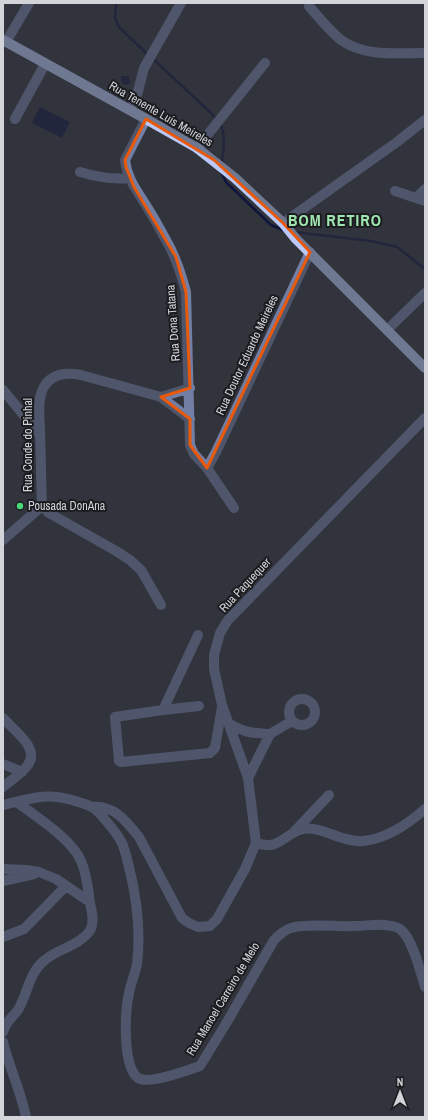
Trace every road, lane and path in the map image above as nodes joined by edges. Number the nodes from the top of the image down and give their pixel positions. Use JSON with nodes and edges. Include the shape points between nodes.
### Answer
{"nodes":[{"id":1,"x":29,"y":3,"type":"edge"},
{"id":2,"x":181,"y":3,"type":"edge"},
{"id":3,"x":309,"y":6,"type":"dead end"},
{"id":4,"x":5,"y":41,"type":"edge"},
{"id":5,"x":425,"y":53,"type":"edge"},
{"id":6,"x":265,"y":63,"type":"dead end"},
{"id":7,"x":45,"y":64,"type":"junction"},
{"id":8,"x":130,"y":110,"type":"junction"},
{"id":9,"x":15,"y":119,"type":"dead end"},
{"id":10,"x":146,"y":119,"type":"junction"},
{"id":11,"x":425,"y":120,"type":"edge"},
{"id":12,"x":196,"y":148,"type":"junction"},
{"id":13,"x":80,"y":172,"type":"dead end"},
{"id":14,"x":130,"y":178,"type":"junction"},
{"id":15,"x":425,"y":189,"type":"edge"},
{"id":16,"x":395,"y":191,"type":"dead end"},
{"id":17,"x":420,"y":200,"type":"edge"},
{"id":18,"x":285,"y":225,"type":"junction"},
{"id":19,"x":310,"y":252,"type":"junction"},
{"id":20,"x":425,"y":293,"type":"edge"},
{"id":21,"x":387,"y":330,"type":"junction"},
{"id":22,"x":425,"y":368,"type":"edge"},
{"id":23,"x":190,"y":388,"type":"junction"},
{"id":24,"x":3,"y":390,"type":"edge"},
{"id":25,"x":161,"y":397,"type":"junction"},
{"id":26,"x":425,"y":418,"type":"edge"},
{"id":27,"x":190,"y":419,"type":"junction"},
{"id":28,"x":40,"y":435,"type":"junction"},
{"id":29,"x":206,"y":468,"type":"junction"},
{"id":30,"x":42,"y":506,"type":"junction"},
{"id":31,"x":234,"y":508,"type":"dead end"},
{"id":32,"x":3,"y":540,"type":"edge"},
{"id":33,"x":161,"y":604,"type":"dead end"},
{"id":34,"x":198,"y":636,"type":"dead end"},
{"id":35,"x":222,"y":705,"type":"junction"},
{"id":36,"x":199,"y":706,"type":"dead end"},
{"id":37,"x":163,"y":710,"type":"junction"},
{"id":38,"x":3,"y":718,"type":"edge"},
{"id":39,"x":292,"y":721,"type":"dead end"},
{"id":40,"x":230,"y":724,"type":"junction"},
{"id":41,"x":270,"y":734,"type":"junction"},
{"id":42,"x":3,"y":764,"type":"edge"},
{"id":43,"x":22,"y":772,"type":"junction"},
{"id":44,"x":248,"y":778,"type":"junction"},
{"id":45,"x":3,"y":787,"type":"edge"},
{"id":46,"x":329,"y":795,"type":"dead end"},
{"id":47,"x":18,"y":802,"type":"junction"},
{"id":48,"x":3,"y":804,"type":"edge"},
{"id":49,"x":92,"y":807,"type":"junction"},
{"id":50,"x":425,"y":809,"type":"edge"},
{"id":51,"x":292,"y":834,"type":"junction"},
{"id":52,"x":256,"y":844,"type":"junction"},
{"id":53,"x":3,"y":869,"type":"edge"},
{"id":54,"x":39,"y":872,"type":"junction"},
{"id":55,"x":3,"y":881,"type":"edge"},
{"id":56,"x":66,"y":886,"type":"junction"},
{"id":57,"x":90,"y":902,"type":"junction"},
{"id":58,"x":3,"y":937,"type":"edge"},
{"id":59,"x":425,"y":987,"type":"edge"},
{"id":60,"x":3,"y":1032,"type":"edge"},
{"id":61,"x":3,"y":1042,"type":"edge"},
{"id":62,"x":26,"y":1117,"type":"edge"}],
"edges":[{"from":1,"to":4,"type":"street"},
{"from":2,"to":8,"type":"street","via":[[144,68]]},
{"from":3,"to":5,"type":"street","via":[[328,28],[354,47],[370,52]]},
{"from":4,"to":7,"type":"main road","name":"Rua Tenente Luís Meireles"},
{"from":6,"to":12,"type":"street"},
{"from":7,"to":8,"type":"main road","name":"Rua Tenente Luís Meireles"},
{"from":7,"to":9,"type":"street"},
{"from":8,"to":10,"type":"main road","name":"Rua Tenente Luís Meireles"},
{"from":10,"to":12,"type":"main road","name":"Rua Tenente Luís Meireles"},
{"from":10,"to":14,"type":"street","name":"Rua Dona Tatana","via":[[125,160]]},
{"from":11,"to":18,"type":"street"},
{"from":12,"to":18,"type":"main road","name":"Rua Tenente Luís Meireles","via":[[226,170]]},
{"from":13,"to":14,"type":"street","via":[[119,180]]},
{"from":14,"to":23,"type":"street","name":"Rua Dona Tatana","via":[[176,257],[181,273],[186,292]]},
{"from":15,"to":17,"type":"street"},
{"from":16,"to":17,"type":"street"},
{"from":18,"to":19,"type":"main road","name":"Rua Tenente Luís Meireles"},
{"from":19,"to":21,"type":"main road","name":"Rua Tenente Luís Meireles"},
{"from":19,"to":29,"type":"street","name":"Rua Doutor Eduardo Meireles","via":[[216,452]]},
{"from":20,"to":21,"type":"street"},
{"from":21,"to":22,"type":"main road","name":"Rua Tenente Luís Meireles"},
{"from":23,"to":25,"type":"street"},
{"from":23,"to":27,"type":"street","name":"Rua Dona Tatana"},
{"from":24,"to":28,"type":"street"},
{"from":25,"to":27,"type":"street","name":"Rua Conde do Pinhal"},
{"from":25,"to":28,"type":"street","name":"Rua Conde do Pinhal","via":[[81,375],[59,375],[47,383],[41,392]]},
{"from":26,"to":35,"type":"street","name":"Rua Paquequer","via":[[228,620],[220,633],[214,655],[214,669]]},
{"from":27,"to":29,"type":"street","name":"Rua Dona Tatana","via":[[190,444],[194,454]]},
{"from":28,"to":30,"type":"street","name":"Rua Conde do Pinhal"},
{"from":29,"to":31,"type":"street","name":"Rua Dona Tatana"},
{"from":30,"to":32,"type":"street"},
{"from":30,"to":33,"type":"street","name":"Rua Conde do Pinhal","via":[[49,513],[130,560],[141,570]]},
{"from":34,"to":37,"type":"street"},
{"from":35,"to":37,"type":"street","via":[[215,748],[210,753],[119,761],[115,717]]},
{"from":35,"to":40,"type":"street","name":"Rua Paquequer"},
{"from":36,"to":37,"type":"street"},
{"from":38,"to":43,"type":"street","via":[[32,750],[29,765]]},
{"from":39,"to":41,"type":"street"},
{"from":40,"to":41,"type":"street","via":[[252,733]]},
{"from":40,"to":44,"type":"street","name":"Rua Paquequer"},
{"from":41,"to":44,"type":"street"},
{"from":42,"to":43,"type":"street"},
{"from":43,"to":45,"type":"street"},
{"from":44,"to":52,"type":"street","name":"Rua Paquequer"},
{"from":46,"to":51,"type":"street"},
{"from":47,"to":48,"type":"street","name":"Rua Manoel Carreiro de Melo"},
{"from":47,"to":49,"type":"street","name":"Rua Manoel Carreiro de Melo","via":[[40,797],[58,797]]},
{"from":47,"to":57,"type":"street","via":[[76,851],[86,875]]},
{"from":49,"to":52,"type":"street","via":[[110,809],[129,825],[139,837],[182,918],[198,927],[210,926],[217,919]]},
{"from":49,"to":59,"type":"street","name":"Rua Manoel Carreiro de Melo","via":[[122,842],[137,902],[139,941],[137,964],[129,993],[126,1044],[134,1073],[140,1079],[148,1080],[200,1066],[274,940],[280,933],[292,927],[383,925],[400,929],[415,955]]},
{"from":50,"to":51,"type":"street","via":[[395,831],[362,841],[348,840],[314,829],[303,829]]},
{"from":51,"to":52,"type":"street","via":[[276,844]]},
{"from":53,"to":54,"type":"street"},
{"from":54,"to":55,"type":"street"},
{"from":54,"to":56,"type":"street"},
{"from":56,"to":57,"type":"street"},
{"from":56,"to":58,"type":"street","via":[[24,929]]},
{"from":57,"to":60,"type":"street","via":[[90,931],[85,937],[40,964],[18,1010],[5,1025]]},
{"from":61,"to":62,"type":"street"}]}
